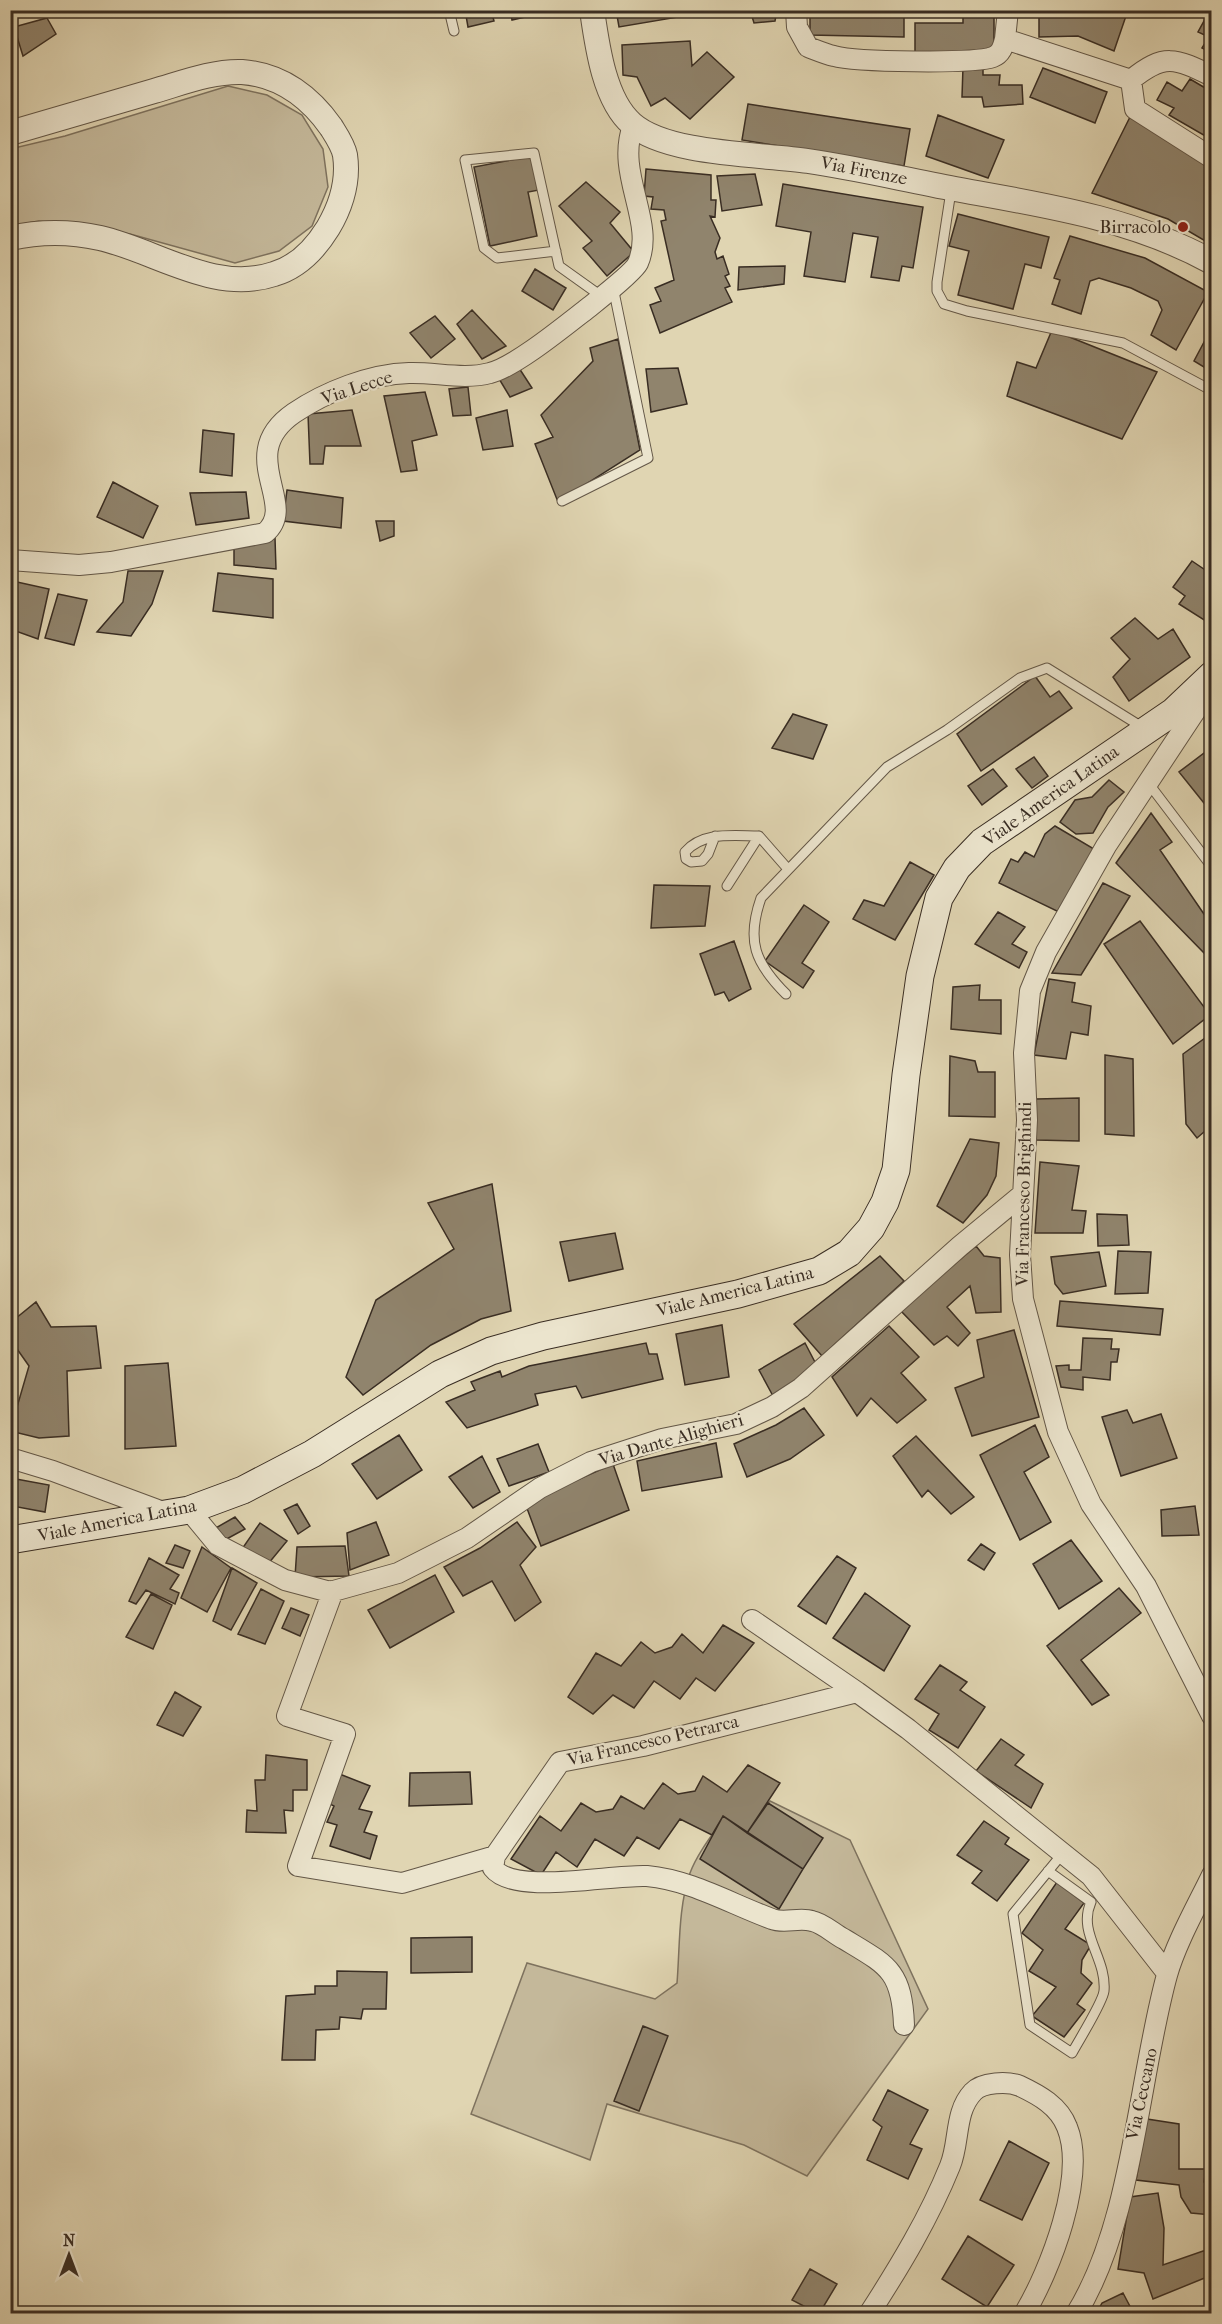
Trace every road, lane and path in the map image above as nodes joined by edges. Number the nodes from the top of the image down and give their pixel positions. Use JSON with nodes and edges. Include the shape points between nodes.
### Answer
{"nodes":[{"id":1,"x":450,"y":10,"type":"edge"},
{"id":2,"x":592,"y":10,"type":"edge"},
{"id":3,"x":796,"y":10,"type":"edge"},
{"id":4,"x":1008,"y":10,"type":"edge"},
{"id":5,"x":454,"y":31,"type":"dead end"},
{"id":6,"x":1005,"y":39,"type":"junction"},
{"id":7,"x":1212,"y":76,"type":"edge"},
{"id":8,"x":1131,"y":80,"type":"junction"},
{"id":9,"x":633,"y":126,"type":"junction"},
{"id":10,"x":10,"y":134,"type":"edge"},
{"id":11,"x":1212,"y":158,"type":"edge"},
{"id":12,"x":951,"y":188,"type":"junction"},
{"id":13,"x":10,"y":238,"type":"edge"},
{"id":14,"x":556,"y":251,"type":"junction"},
{"id":15,"x":1212,"y":262,"type":"edge"},
{"id":16,"x":607,"y":291,"type":"junction"},
{"id":17,"x":1208,"y":388,"type":"dead end"},
{"id":18,"x":562,"y":501,"type":"dead end"},
{"id":19,"x":10,"y":560,"type":"edge"},
{"id":20,"x":1210,"y":676,"type":"edge"},
{"id":21,"x":1147,"y":730,"type":"junction"},
{"id":22,"x":1149,"y":784,"type":"junction"},
{"id":23,"x":715,"y":836,"type":"dead end"},
{"id":24,"x":759,"y":836,"type":"junction"},
{"id":25,"x":1212,"y":867,"type":"edge"},
{"id":26,"x":787,"y":868,"type":"junction"},
{"id":27,"x":727,"y":886,"type":"dead end"},
{"id":28,"x":786,"y":994,"type":"dead end"},
{"id":29,"x":1023,"y":1194,"type":"junction"},
{"id":30,"x":10,"y":1458,"type":"edge"},
{"id":31,"x":180,"y":1512,"type":"junction"},
{"id":32,"x":10,"y":1540,"type":"edge"},
{"id":33,"x":333,"y":1590,"type":"junction"},
{"id":34,"x":752,"y":1620,"type":"dead end"},
{"id":35,"x":858,"y":1692,"type":"junction"},
{"id":36,"x":1212,"y":1716,"type":"edge"},
{"id":37,"x":1062,"y":1853,"type":"junction"},
{"id":38,"x":495,"y":1856,"type":"junction"},
{"id":39,"x":1048,"y":1871,"type":"junction"},
{"id":40,"x":1212,"y":1875,"type":"edge"},
{"id":41,"x":1167,"y":1973,"type":"junction"},
{"id":42,"x":904,"y":2025,"type":"dead end"},
{"id":43,"x":869,"y":2313,"type":"edge"},
{"id":44,"x":1024,"y":2313,"type":"edge"},
{"id":45,"x":1076,"y":2313,"type":"edge"}],
"edges":[{"from":1,"to":5,"type":"lane"},
{"from":2,"to":9,"type":"street","name":"Via Firenze","via":[[600,63],[615,101]]},
{"from":3,"to":6,"type":"street","via":[[797,27],[808,47],[836,57],[982,60],[995,56]]},
{"from":4,"to":6,"type":"street"},
{"from":6,"to":8,"type":"street"},
{"from":7,"to":8,"type":"street","via":[[1181,61],[1152,63]]},
{"from":8,"to":11,"type":"street","via":[[1135,109]]},
{"from":9,"to":12,"type":"street","name":"Via Firenze","via":[[664,141],[695,148],[808,161]]},
{"from":9,"to":16,"type":"street","name":"Via Lecce","via":[[628,150],[644,244],[637,266]]},
{"from":10,"to":13,"type":"street","via":[[207,76],[242,72],[277,80],[313,102],[340,144],[346,176],[343,198],[334,219],[309,254],[292,267],[256,279],[202,273],[103,238],[75,233]]},
{"from":12,"to":15,"type":"street","name":"Via Firenze","via":[[1114,221]]},
{"from":12,"to":17,"type":"lane","via":[[937,282],[944,304],[1123,344]]},
{"from":14,"to":14,"type":"lane","via":[[534,153],[465,160],[484,248],[498,258]]},
{"from":14,"to":16,"type":"lane","via":[[559,266]]},
{"from":16,"to":18,"type":"lane","via":[[648,458]]},
{"from":16,"to":19,"type":"street","name":"Via Lecce","via":[[515,361],[484,374],[407,373],[372,380],[339,390],[294,414],[279,426],[269,442],[267,471],[278,512],[274,526],[266,533],[111,562],[79,565]]},
{"from":20,"to":21,"type":"main road","name":"Viale America Latina","via":[[1173,712]]},
{"from":20,"to":22,"type":"street","name":"Via Francesco Brighindi","via":[[1202,701]]},
{"from":21,"to":26,"type":"lane","via":[[1047,668],[1020,678],[887,767]]},
{"from":21,"to":31,"type":"main road","name":"Viale America Latina","via":[[982,842],[957,868],[939,898],[920,976],[896,1170],[872,1228],[849,1252],[819,1271],[738,1294],[491,1351],[440,1374],[312,1454],[243,1490]]},
{"from":22,"to":25,"type":"lane"},
{"from":22,"to":29,"type":"street","name":"Via Francesco Brighindi","via":[[1106,846],[1046,952],[1030,991],[1024,1053],[1027,1120]]},
{"from":23,"to":24,"type":"lane"},
{"from":24,"to":26,"type":"lane"},
{"from":24,"to":27,"type":"lane"},
{"from":26,"to":28,"type":"lane","via":[[761,897],[754,916],[753,936],[757,957]]},
{"from":29,"to":33,"type":"street","name":"Via Dante Alighieri","via":[[801,1388],[772,1407],[736,1424],[662,1438],[591,1462],[540,1488],[467,1538],[398,1573]]},
{"from":29,"to":36,"type":"street","name":"Via Francesco Brighindi","via":[[1023,1299],[1058,1432],[1091,1504],[1146,1586]]},
{"from":30,"to":31,"type":"street"},
{"from":31,"to":32,"type":"main road","name":"Viale America Latina"},
{"from":31,"to":33,"type":"street","name":"Via Dante Alighieri","via":[[218,1545],[285,1580]]},
{"from":33,"to":38,"type":"street","via":[[287,1716],[345,1734],[298,1866],[402,1883]]},
{"from":34,"to":35,"type":"street"},
{"from":35,"to":37,"type":"street"},
{"from":35,"to":38,"type":"street","name":"Via Francesco Petrarca","via":[[643,1746],[560,1762]]},
{"from":37,"to":39,"type":"lane"},
{"from":37,"to":41,"type":"street","via":[[1091,1876]]},
{"from":38,"to":42,"type":"street","via":[[493,1868],[499,1876],[514,1880],[561,1883],[622,1875],[650,1876],[678,1881],[775,1921],[812,1921],[885,1964],[903,1995]]},
{"from":39,"to":39,"type":"lane","via":[[1013,1914],[1030,2025],[1072,2053],[1104,1992],[1101,1960],[1086,1928],[1086,1912],[1091,1902]]},
{"from":40,"to":41,"type":"street","name":"Via Ceccano"},
{"from":41,"to":45,"type":"street","name":"Via Ceccano","via":[[1118,2205],[1094,2284]]},
{"from":43,"to":44,"type":"street","via":[[927,2219],[952,2163],[962,2108],[974,2091],[998,2083],[1016,2085],[1056,2108],[1068,2127],[1072,2153],[1071,2185],[1055,2251],[1040,2288]]}]}
